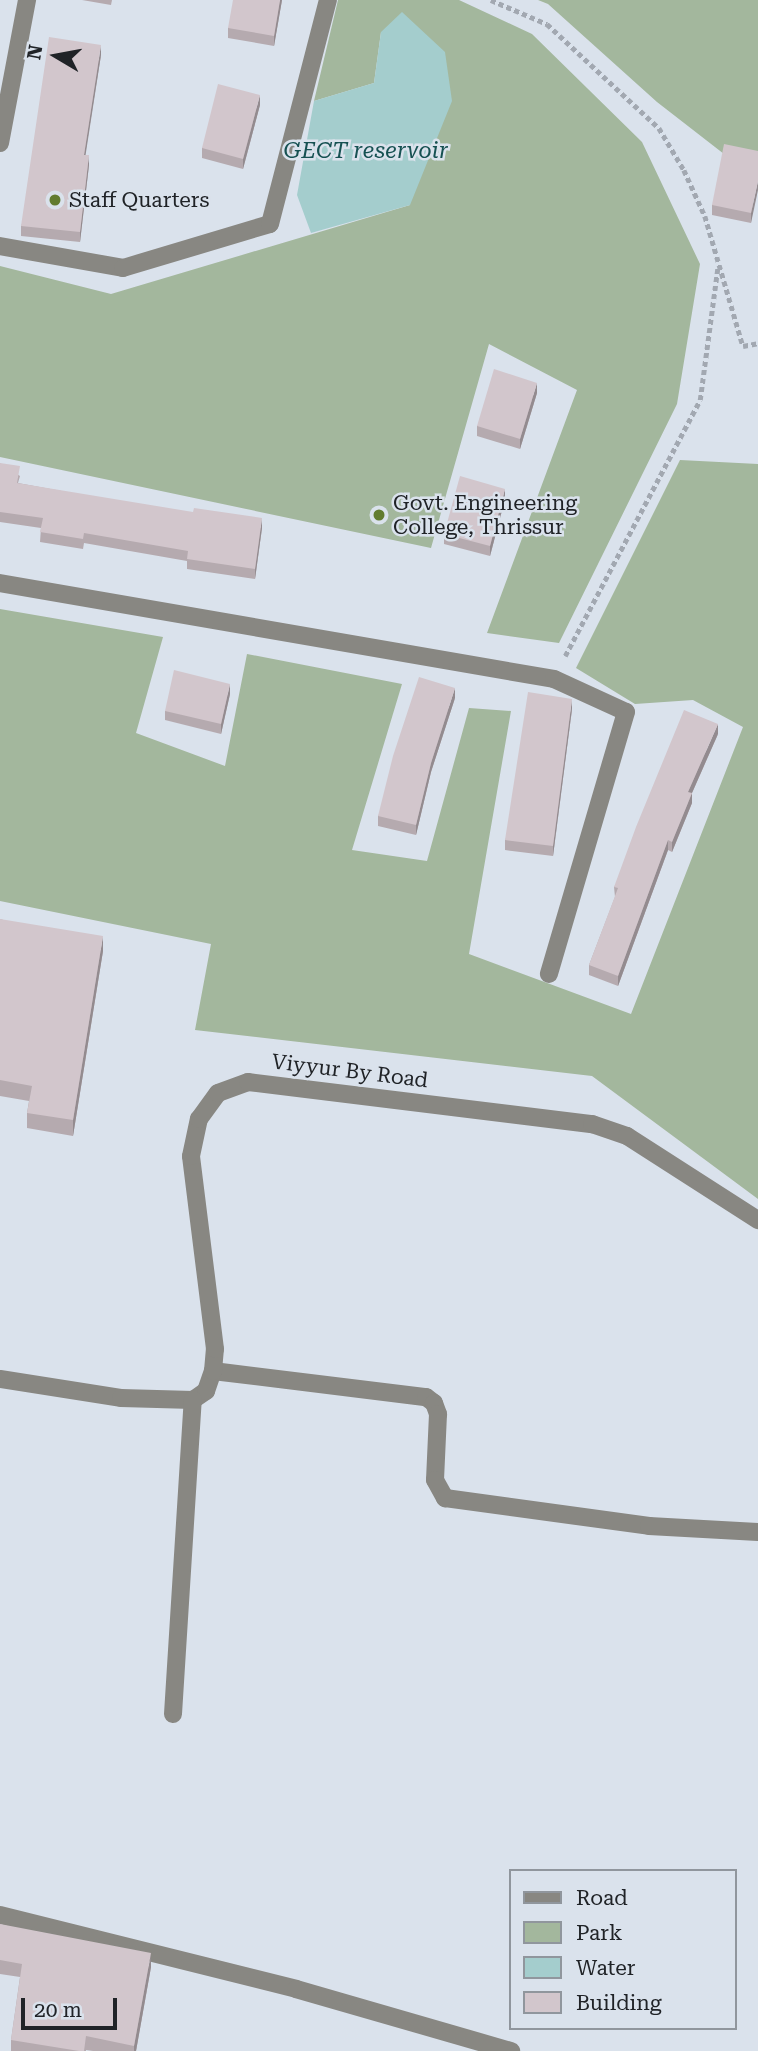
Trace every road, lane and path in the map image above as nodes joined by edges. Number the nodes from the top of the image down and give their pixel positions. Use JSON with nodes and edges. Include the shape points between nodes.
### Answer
{"nodes":[{"id":1,"x":27,"y":0,"type":"edge"},
{"id":2,"x":328,"y":0,"type":"edge"},
{"id":3,"x":491,"y":0,"type":"edge"},
{"id":4,"x":0,"y":143,"type":"edge"},
{"id":5,"x":0,"y":246,"type":"edge"},
{"id":6,"x":718,"y":263,"type":"junction"},
{"id":7,"x":758,"y":343,"type":"edge"},
{"id":8,"x":0,"y":583,"type":"edge"},
{"id":9,"x":554,"y":679,"type":"junction"},
{"id":10,"x":549,"y":974,"type":"dead end"},
{"id":11,"x":758,"y":1220,"type":"edge"},
{"id":12,"x":213,"y":1371,"type":"junction"},
{"id":13,"x":0,"y":1379,"type":"edge"},
{"id":14,"x":192,"y":1399,"type":"junction"},
{"id":15,"x":758,"y":1532,"type":"edge"},
{"id":16,"x":173,"y":1714,"type":"dead end"},
{"id":17,"x":0,"y":1915,"type":"edge"},
{"id":18,"x":511,"y":2051,"type":"edge"}],
"edges":[{"from":1,"to":4,"type":"street"},
{"from":2,"to":5,"type":"street","via":[[270,224],[123,268]]},
{"from":3,"to":6,"type":"path","via":[[547,24],[659,128],[705,216]]},
{"from":6,"to":7,"type":"path","via":[[743,346]]},
{"from":6,"to":9,"type":"path","via":[[700,400]]},
{"from":8,"to":9,"type":"street"},
{"from":9,"to":10,"type":"street","via":[[626,712]]},
{"from":11,"to":12,"type":"street","name":"Viyyur By Road","via":[[627,1136],[592,1124],[248,1082],[218,1093],[199,1119],[191,1156],[215,1349]]},
{"from":12,"to":14,"type":"street","via":[[206,1391]]},
{"from":12,"to":15,"type":"street","via":[[426,1397],[438,1414],[435,1480],[445,1498],[458,1502],[649,1527]]},
{"from":13,"to":14,"type":"street","via":[[121,1398]]},
{"from":14,"to":16,"type":"street"},
{"from":17,"to":18,"type":"street","via":[[296,1989]]}]}
